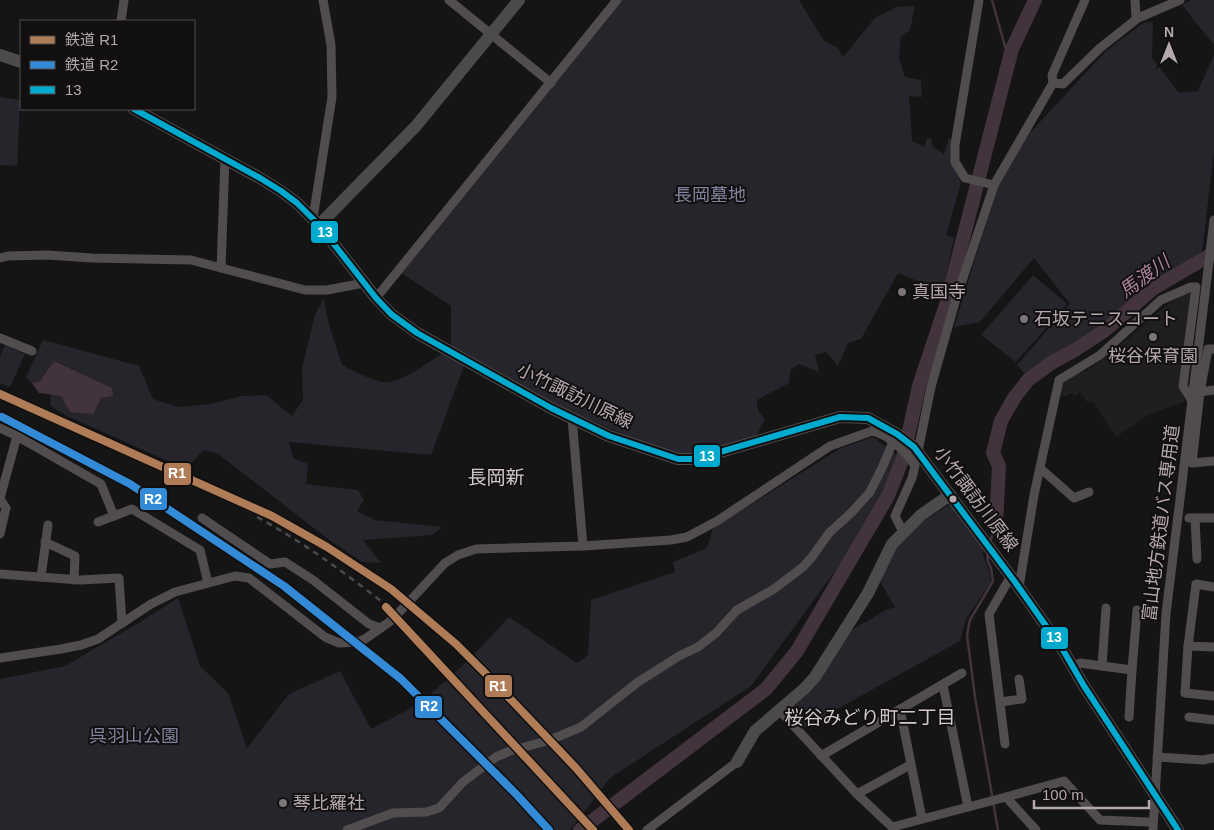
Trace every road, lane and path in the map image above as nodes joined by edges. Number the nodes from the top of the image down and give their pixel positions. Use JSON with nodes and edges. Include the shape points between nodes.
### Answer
{"nodes":[{"id":1,"x":124,"y":0,"type":"edge"},
{"id":2,"x":323,"y":0,"type":"edge"},
{"id":3,"x":449,"y":0,"type":"edge"},
{"id":4,"x":519,"y":0,"type":"edge"},
{"id":5,"x":617,"y":0,"type":"edge"},
{"id":6,"x":979,"y":0,"type":"edge"},
{"id":7,"x":1085,"y":0,"type":"edge"},
{"id":8,"x":1135,"y":0,"type":"edge"},
{"id":9,"x":1180,"y":0,"type":"edge"},
{"id":10,"x":121,"y":20,"type":"edge"},
{"id":11,"x":1136,"y":20,"type":"junction"},
{"id":12,"x":492,"y":34,"type":"junction"},
{"id":13,"x":0,"y":55,"type":"edge"},
{"id":14,"x":20,"y":62,"type":"edge"},
{"id":15,"x":552,"y":83,"type":"junction"},
{"id":16,"x":1053,"y":83,"type":"junction"},
{"id":17,"x":136,"y":110,"type":"edge"},
{"id":18,"x":225,"y":158,"type":"junction"},
{"id":19,"x":989,"y":184,"type":"junction"},
{"id":20,"x":1214,"y":220,"type":"edge"},
{"id":21,"x":316,"y":222,"type":"junction"},
{"id":22,"x":0,"y":258,"type":"edge"},
{"id":23,"x":221,"y":268,"type":"junction"},
{"id":24,"x":364,"y":283,"type":"junction"},
{"id":25,"x":376,"y":298,"type":"junction"},
{"id":26,"x":0,"y":338,"type":"edge"},
{"id":27,"x":1214,"y":349,"type":"edge"},
{"id":28,"x":32,"y":351,"type":"dead end"},
{"id":29,"x":1214,"y":390,"type":"edge"},
{"id":30,"x":1200,"y":392,"type":"junction"},
{"id":31,"x":1192,"y":401,"type":"junction"},
{"id":32,"x":572,"y":418,"type":"junction"},
{"id":33,"x":0,"y":428,"type":"edge"},
{"id":34,"x":16,"y":436,"type":"junction"},
{"id":35,"x":895,"y":438,"type":"junction"},
{"id":36,"x":916,"y":449,"type":"junction"},
{"id":37,"x":1214,"y":461,"type":"edge"},
{"id":38,"x":1040,"y":468,"type":"junction"},
{"id":39,"x":1088,"y":492,"type":"dead end"},
{"id":40,"x":950,"y":495,"type":"junction"},
{"id":41,"x":0,"y":498,"type":"edge"},
{"id":42,"x":114,"y":516,"type":"junction"},
{"id":43,"x":202,"y":518,"type":"dead end"},
{"id":44,"x":1214,"y":518,"type":"edge"},
{"id":45,"x":98,"y":522,"type":"dead end"},
{"id":46,"x":48,"y":525,"type":"dead end"},
{"id":47,"x":902,"y":532,"type":"junction"},
{"id":48,"x":0,"y":534,"type":"edge"},
{"id":49,"x":45,"y":542,"type":"junction"},
{"id":50,"x":584,"y":546,"type":"junction"},
{"id":51,"x":1197,"y":558,"type":"dead end"},
{"id":52,"x":0,"y":574,"type":"edge"},
{"id":53,"x":1011,"y":576,"type":"junction"},
{"id":54,"x":40,"y":577,"type":"junction"},
{"id":55,"x":74,"y":580,"type":"junction"},
{"id":56,"x":208,"y":583,"type":"junction"},
{"id":57,"x":1214,"y":586,"type":"edge"},
{"id":58,"x":1019,"y":587,"type":"junction"},
{"id":59,"x":1106,"y":608,"type":"dead end"},
{"id":60,"x":1137,"y":610,"type":"dead end"},
{"id":61,"x":122,"y":623,"type":"junction"},
{"id":62,"x":382,"y":628,"type":"junction"},
{"id":63,"x":1188,"y":646,"type":"junction"},
{"id":64,"x":1214,"y":647,"type":"edge"},
{"id":65,"x":0,"y":658,"type":"edge"},
{"id":66,"x":1072,"y":666,"type":"junction"},
{"id":67,"x":1102,"y":666,"type":"junction"},
{"id":68,"x":1132,"y":670,"type":"junction"},
{"id":69,"x":962,"y":673,"type":"dead end"},
{"id":70,"x":1019,"y":679,"type":"dead end"},
{"id":71,"x":943,"y":685,"type":"junction"},
{"id":72,"x":1214,"y":696,"type":"edge"},
{"id":73,"x":1000,"y":702,"type":"junction"},
{"id":74,"x":900,"y":709,"type":"junction"},
{"id":75,"x":780,"y":711,"type":"junction"},
{"id":76,"x":1129,"y":716,"type":"dead end"},
{"id":77,"x":1190,"y":717,"type":"dead end"},
{"id":78,"x":1214,"y":720,"type":"edge"},
{"id":79,"x":1005,"y":744,"type":"dead end"},
{"id":80,"x":821,"y":756,"type":"junction"},
{"id":81,"x":1157,"y":757,"type":"junction"},
{"id":82,"x":1214,"y":758,"type":"edge"},
{"id":83,"x":737,"y":762,"type":"joint"},
{"id":84,"x":910,"y":765,"type":"junction"},
{"id":85,"x":1152,"y":790,"type":"junction"},
{"id":86,"x":857,"y":794,"type":"junction"},
{"id":87,"x":1006,"y":797,"type":"junction"},
{"id":88,"x":968,"y":807,"type":"junction"},
{"id":89,"x":922,"y":819,"type":"junction"},
{"id":90,"x":1100,"y":820,"type":"junction"},
{"id":91,"x":1150,"y":828,"type":"edge"},
{"id":92,"x":347,"y":830,"type":"edge"},
{"id":93,"x":647,"y":830,"type":"edge"},
{"id":94,"x":1036,"y":830,"type":"edge"},
{"id":95,"x":1099,"y":830,"type":"edge"},
{"id":96,"x":1178,"y":830,"type":"edge"}],
"edges":[{"from":1,"to":10,"type":"street"},
{"from":2,"to":21,"type":"street","via":[[331,45],[332,96]]},
{"from":3,"to":12,"type":"street"},
{"from":4,"to":12,"type":"main road"},
{"from":5,"to":15,"type":"street"},
{"from":6,"to":19,"type":"street","via":[[955,162],[965,178]]},
{"from":7,"to":16,"type":"street","via":[[1052,75]]},
{"from":8,"to":11,"type":"street"},
{"from":9,"to":11,"type":"street"},
{"from":11,"to":16,"type":"street","via":[[1100,48],[1063,84]]},
{"from":12,"to":15,"type":"street"},
{"from":12,"to":21,"type":"main road","via":[[416,126]]},
{"from":13,"to":14,"type":"main road"},
{"from":15,"to":25,"type":"street"},
{"from":16,"to":19,"type":"street"},
{"from":17,"to":18,"type":"main road","name":"小竹諏訪川原線"},
{"from":18,"to":21,"type":"main road","name":"小竹諏訪川原線","via":[[281,191]]},
{"from":18,"to":23,"type":"street"},
{"from":19,"to":36,"type":"street"},
{"from":20,"to":31,"type":"street","name":"富山地方鉄道バス専用道"},
{"from":21,"to":24,"type":"main road","name":"小竹諏訪川原線"},
{"from":22,"to":23,"type":"street","via":[[47,255],[191,260]]},
{"from":23,"to":24,"type":"street","via":[[305,290],[328,290]]},
{"from":24,"to":25,"type":"main road","name":"小竹諏訪川原線"},
{"from":25,"to":32,"type":"main road","name":"小竹諏訪川原線","via":[[417,333]]},
{"from":26,"to":28,"type":"street"},
{"from":27,"to":30,"type":"street","via":[[1208,349]]},
{"from":29,"to":30,"type":"street"},
{"from":30,"to":37,"type":"street","via":[[1192,463]]},
{"from":31,"to":38,"type":"street","via":[[1183,386],[1196,287],[1161,300],[1100,355],[1059,380]]},
{"from":31,"to":81,"type":"street","name":"富山地方鉄道バス専用道","via":[[1166,614]]},
{"from":32,"to":35,"type":"main road","name":"小竹諏訪川原線","via":[[609,436],[678,459],[696,459],[840,417],[868,418]]},
{"from":32,"to":50,"type":"street"},
{"from":33,"to":34,"type":"street"},
{"from":34,"to":41,"type":"street"},
{"from":34,"to":42,"type":"street","via":[[102,484]]},
{"from":35,"to":36,"type":"main road","name":"小竹諏訪川原線"},
{"from":35,"to":47,"type":"street","via":[[915,466],[895,516]]},
{"from":35,"to":50,"type":"street","via":[[872,431],[830,446],[717,521],[687,537]]},
{"from":35,"to":92,"type":"street","via":[[870,492],[829,533],[807,562],[774,589],[737,610],[698,647],[638,682],[581,728],[496,757],[467,778],[439,808],[426,812],[393,813]]},
{"from":36,"to":40,"type":"main road","name":"小竹諏訪川原線"},
{"from":38,"to":39,"type":"street","via":[[1074,498]]},
{"from":38,"to":58,"type":"street"},
{"from":40,"to":47,"type":"main road"},
{"from":40,"to":53,"type":"main road","name":"小竹諏訪川原線"},
{"from":41,"to":48,"type":"street","via":[[6,508]]},
{"from":42,"to":45,"type":"street"},
{"from":42,"to":56,"type":"street","via":[[132,509],[200,550]]},
{"from":43,"to":62,"type":"street","via":[[270,564],[285,562],[369,624]]},
{"from":44,"to":51,"type":"street","via":[[1192,518]]},
{"from":46,"to":49,"type":"street"},
{"from":47,"to":75,"type":"main road","via":[[815,677]]},
{"from":49,"to":54,"type":"street"},
{"from":49,"to":55,"type":"street","via":[[75,556]]},
{"from":50,"to":62,"type":"street","via":[[476,549],[458,555],[445,564]]},
{"from":52,"to":54,"type":"street"},
{"from":53,"to":58,"type":"main road","name":"小竹諏訪川原線"},
{"from":53,"to":73,"type":"street","via":[[988,614]]},
{"from":54,"to":55,"type":"street"},
{"from":55,"to":61,"type":"street","via":[[119,578]]},
{"from":56,"to":61,"type":"street","via":[[175,592]]},
{"from":56,"to":62,"type":"street","via":[[234,576],[249,578],[324,637],[339,643],[358,642]]},
{"from":57,"to":63,"type":"street","via":[[1196,584]]},
{"from":58,"to":66,"type":"main road","name":"小竹諏訪川原線"},
{"from":59,"to":67,"type":"street"},
{"from":60,"to":68,"type":"street"},
{"from":61,"to":65,"type":"street","via":[[98,639],[81,645]]},
{"from":63,"to":64,"type":"street"},
{"from":63,"to":72,"type":"street","via":[[1185,693]]},
{"from":66,"to":67,"type":"street","via":[[1080,663]]},
{"from":66,"to":85,"type":"main road","name":"小竹諏訪川原線"},
{"from":67,"to":68,"type":"street"},
{"from":68,"to":76,"type":"street"},
{"from":69,"to":71,"type":"street"},
{"from":70,"to":73,"type":"street","via":[[1022,699]]},
{"from":71,"to":74,"type":"street"},
{"from":71,"to":88,"type":"street"},
{"from":73,"to":79,"type":"street"},
{"from":74,"to":80,"type":"street"},
{"from":74,"to":84,"type":"street"},
{"from":75,"to":80,"type":"street"},
{"from":75,"to":83,"type":"main road","via":[[755,731]]},
{"from":77,"to":78,"type":"street"},
{"from":80,"to":86,"type":"street"},
{"from":81,"to":82,"type":"street"},
{"from":81,"to":85,"type":"street","name":"富山地方鉄道バス専用道"},
{"from":83,"to":93,"type":"street"},
{"from":84,"to":86,"type":"street"},
{"from":84,"to":89,"type":"street"},
{"from":85,"to":91,"type":"street","name":"富山地方鉄道バス専用道"},
{"from":85,"to":96,"type":"main road","name":"小竹諏訪川原線"},
{"from":86,"to":89,"type":"street","via":[[892,827]]},
{"from":87,"to":88,"type":"street"},
{"from":87,"to":90,"type":"street","via":[[1064,781]]},
{"from":87,"to":94,"type":"street"},
{"from":88,"to":89,"type":"street"},
{"from":90,"to":91,"type":"street"},
{"from":90,"to":95,"type":"street"}]}
